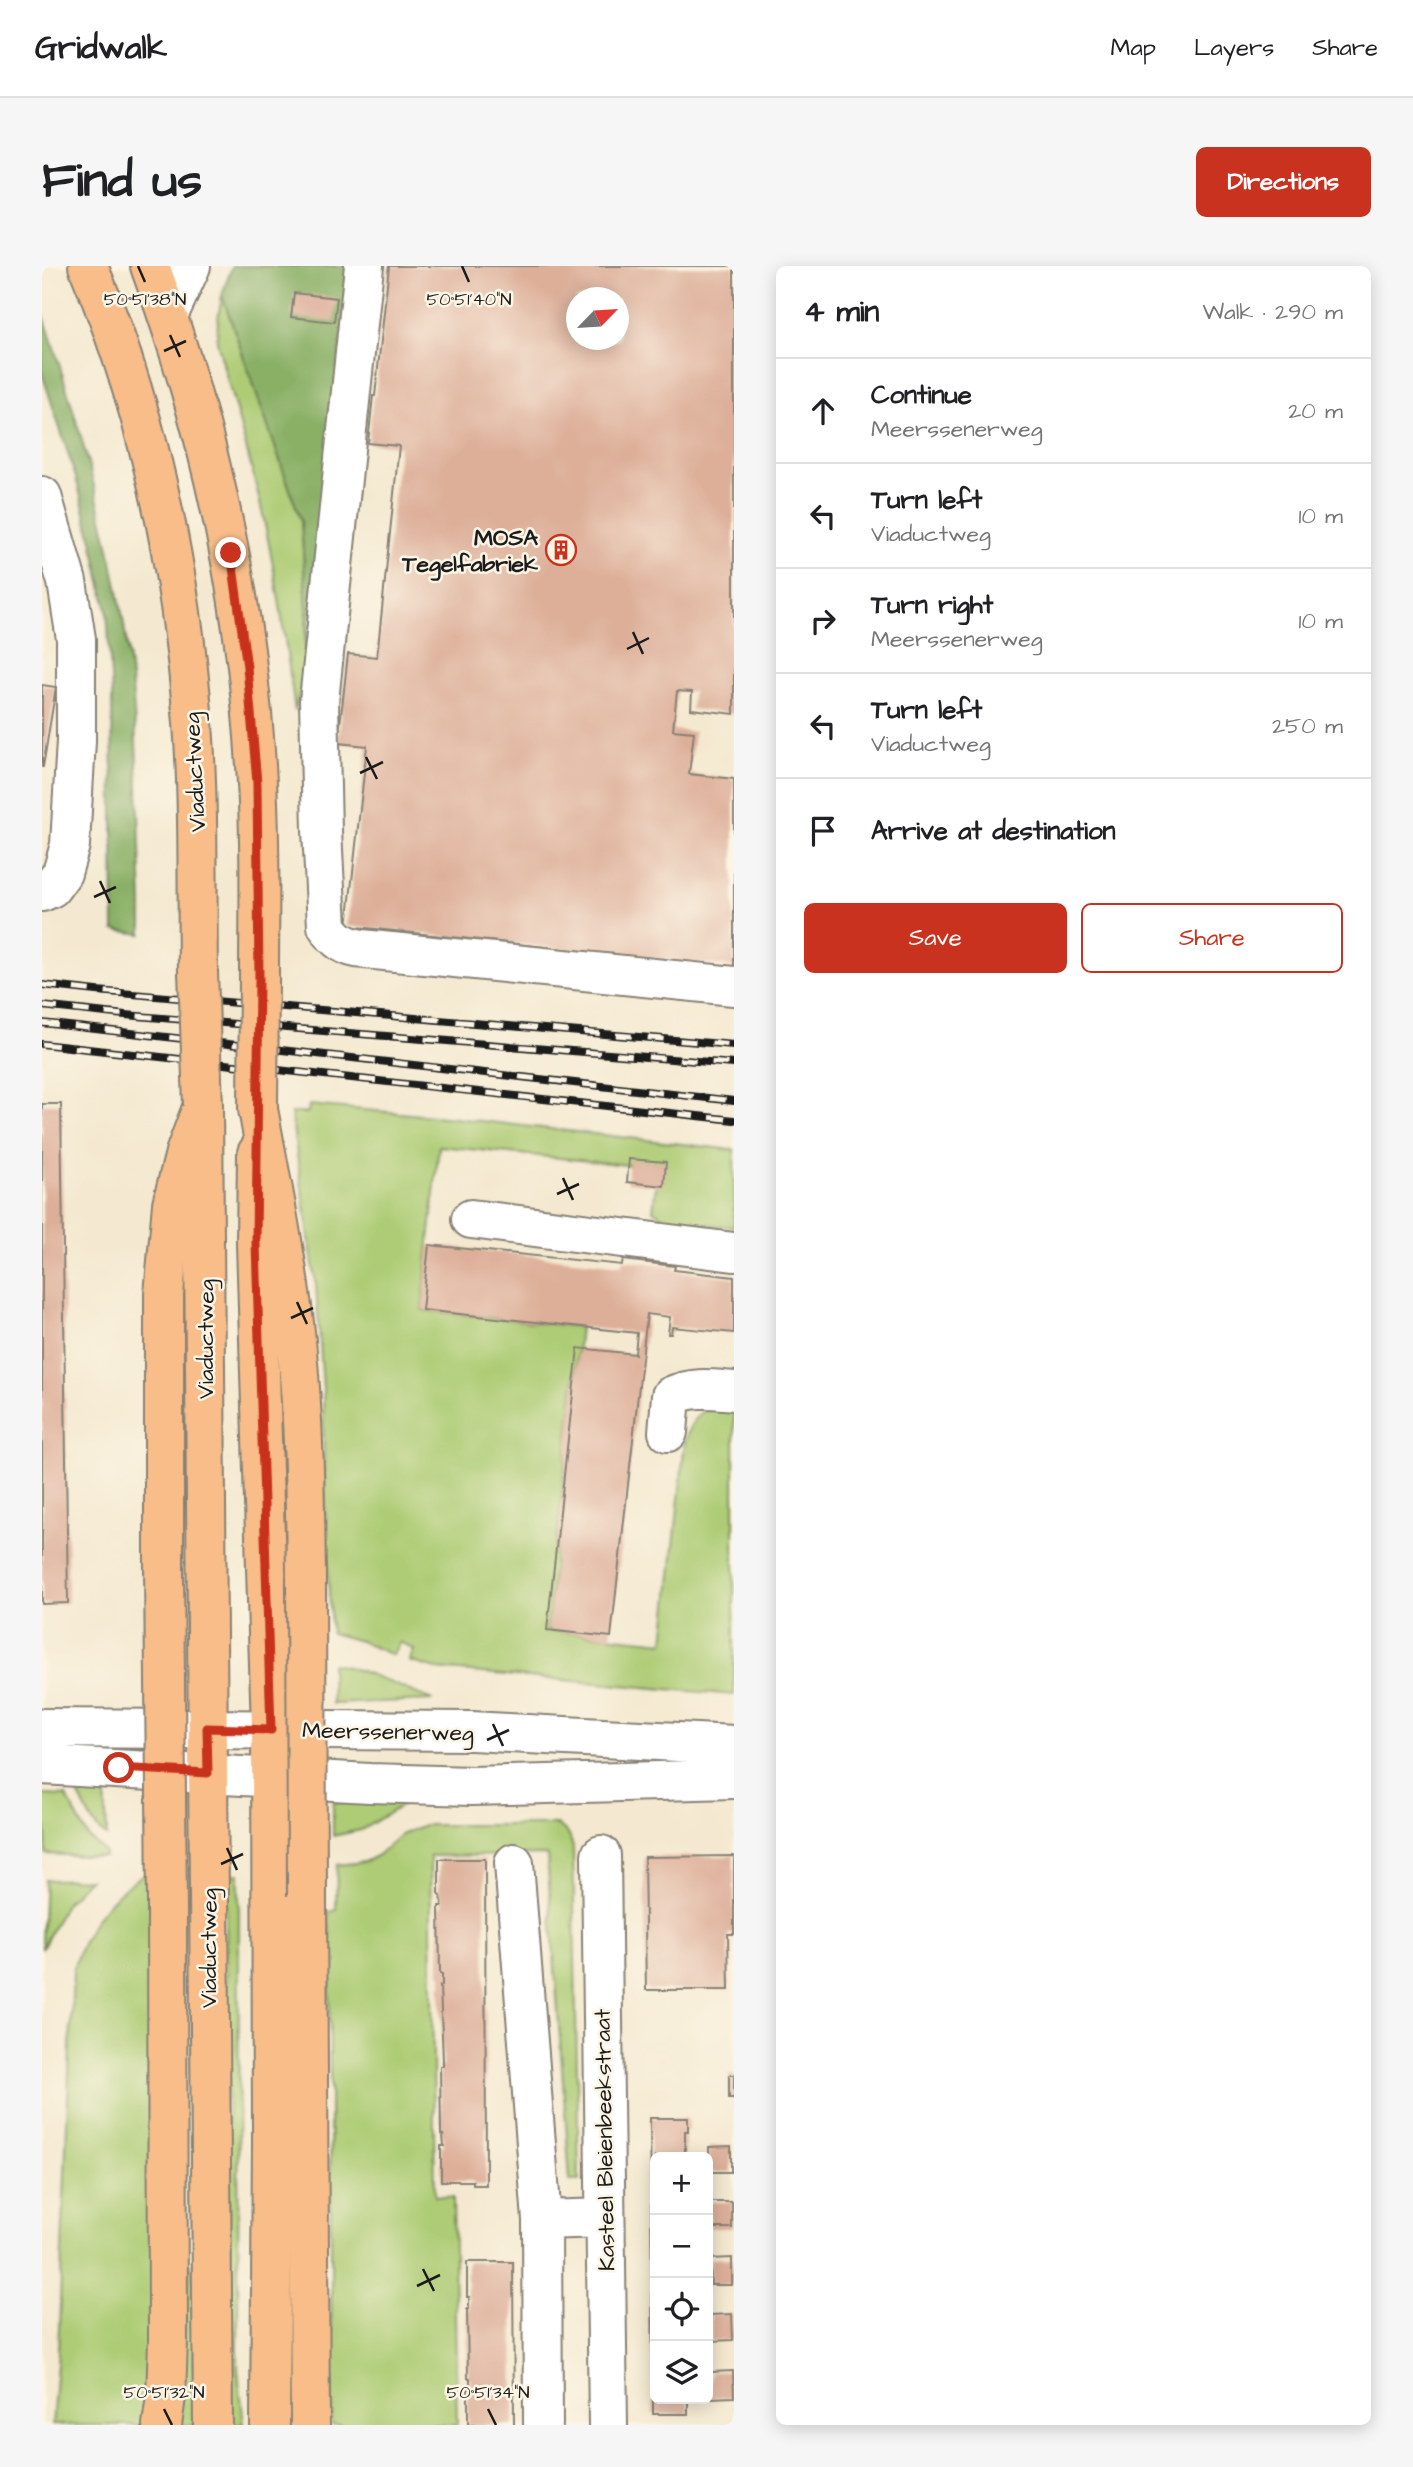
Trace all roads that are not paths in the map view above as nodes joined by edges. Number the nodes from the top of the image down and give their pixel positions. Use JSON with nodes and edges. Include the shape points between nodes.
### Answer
{"nodes":[{"id":1,"x":88,"y":266,"type":"edge"},
{"id":2,"x":150,"y":266,"type":"edge"},
{"id":3,"x":191,"y":266,"type":"edge"},
{"id":4,"x":364,"y":266,"type":"edge"},
{"id":5,"x":168,"y":316,"type":"junction"},
{"id":6,"x":42,"y":496,"type":"edge"},
{"id":7,"x":42,"y":892,"type":"edge"},
{"id":8,"x":734,"y":986,"type":"edge"},
{"id":9,"x":203,"y":1105,"type":"junction"},
{"id":10,"x":258,"y":1109,"type":"junction"},
{"id":11,"x":471,"y":1219,"type":"dead end"},
{"id":12,"x":734,"y":1252,"type":"edge"},
{"id":13,"x":734,"y":1391,"type":"edge"},
{"id":14,"x":668,"y":1432,"type":"dead end"},
{"id":15,"x":42,"y":1728,"type":"edge"},
{"id":16,"x":207,"y":1728,"type":"junction"},
{"id":17,"x":271,"y":1730,"type":"junction"},
{"id":18,"x":734,"y":1745,"type":"edge"},
{"id":19,"x":42,"y":1765,"type":"edge"},
{"id":20,"x":208,"y":1773,"type":"junction"},
{"id":21,"x":271,"y":1777,"type":"junction"},
{"id":22,"x":734,"y":1779,"type":"edge"},
{"id":23,"x":671,"y":1780,"type":"junction"},
{"id":24,"x":734,"y":1802,"type":"edge"},
{"id":25,"x":601,"y":1855,"type":"dead end"},
{"id":26,"x":514,"y":1863,"type":"dead end"},
{"id":27,"x":605,"y":2218,"type":"junction"},
{"id":28,"x":542,"y":2220,"type":"junction"},
{"id":29,"x":162,"y":2425,"type":"edge"},
{"id":30,"x":213,"y":2425,"type":"edge"},
{"id":31,"x":270,"y":2425,"type":"edge"},
{"id":32,"x":310,"y":2425,"type":"edge"},
{"id":33,"x":543,"y":2425,"type":"edge"},
{"id":34,"x":608,"y":2425,"type":"edge"}],
"edges":[{"from":1,"to":9,"type":"main road","name":"Viaductweg","bridge":true,"via":[[135,399],[177,593],[193,723]]},
{"from":2,"to":5,"type":"main road"},
{"from":3,"to":5,"type":"street"},
{"from":4,"to":8,"type":"street","via":[[319,701],[327,926],[342,943],[363,949]]},
{"from":5,"to":10,"type":"main road","bridge":true,"via":[[193,396],[231,553],[247,667],[257,783]]},
{"from":6,"to":7,"type":"street","via":[[67,582],[76,639],[70,845],[62,873]]},
{"from":9,"to":16,"type":"main road","name":"Viaductweg"},
{"from":9,"to":29,"type":"main road","bridge":true,"via":[[175,1191],[165,1282],[168,2342]]},
{"from":10,"to":17,"type":"main road","via":[[256,1243]]},
{"from":10,"to":32,"type":"main road","bridge":true,"via":[[281,1230],[303,1425]]},
{"from":11,"to":12,"type":"street"},
{"from":13,"to":14,"type":"street","via":[[698,1388],[671,1396]]},
{"from":15,"to":16,"type":"street","name":"Meerssenerweg"},
{"from":16,"to":17,"type":"street","name":"Meerssenerweg"},
{"from":16,"to":20,"type":"main road","name":"Viaductweg"},
{"from":17,"to":18,"type":"street","name":"Meerssenerweg","via":[[472,1731]]},
{"from":17,"to":21,"type":"main road"},
{"from":19,"to":20,"type":"street"},
{"from":20,"to":21,"type":"street"},
{"from":20,"to":30,"type":"main road","name":"Viaductweg"},
{"from":21,"to":23,"type":"street","via":[[472,1786]]},
{"from":21,"to":31,"type":"main road"},
{"from":22,"to":23,"type":"street"},
{"from":23,"to":24,"type":"street","via":[[691,1803]]},
{"from":25,"to":27,"type":"street","name":"Kasteel Bleienbeekstraat"},
{"from":26,"to":28,"type":"street"},
{"from":27,"to":28,"type":"street"},
{"from":27,"to":34,"type":"street","name":"Kasteel Bleienbeekstraat"},
{"from":28,"to":33,"type":"street"}]}
